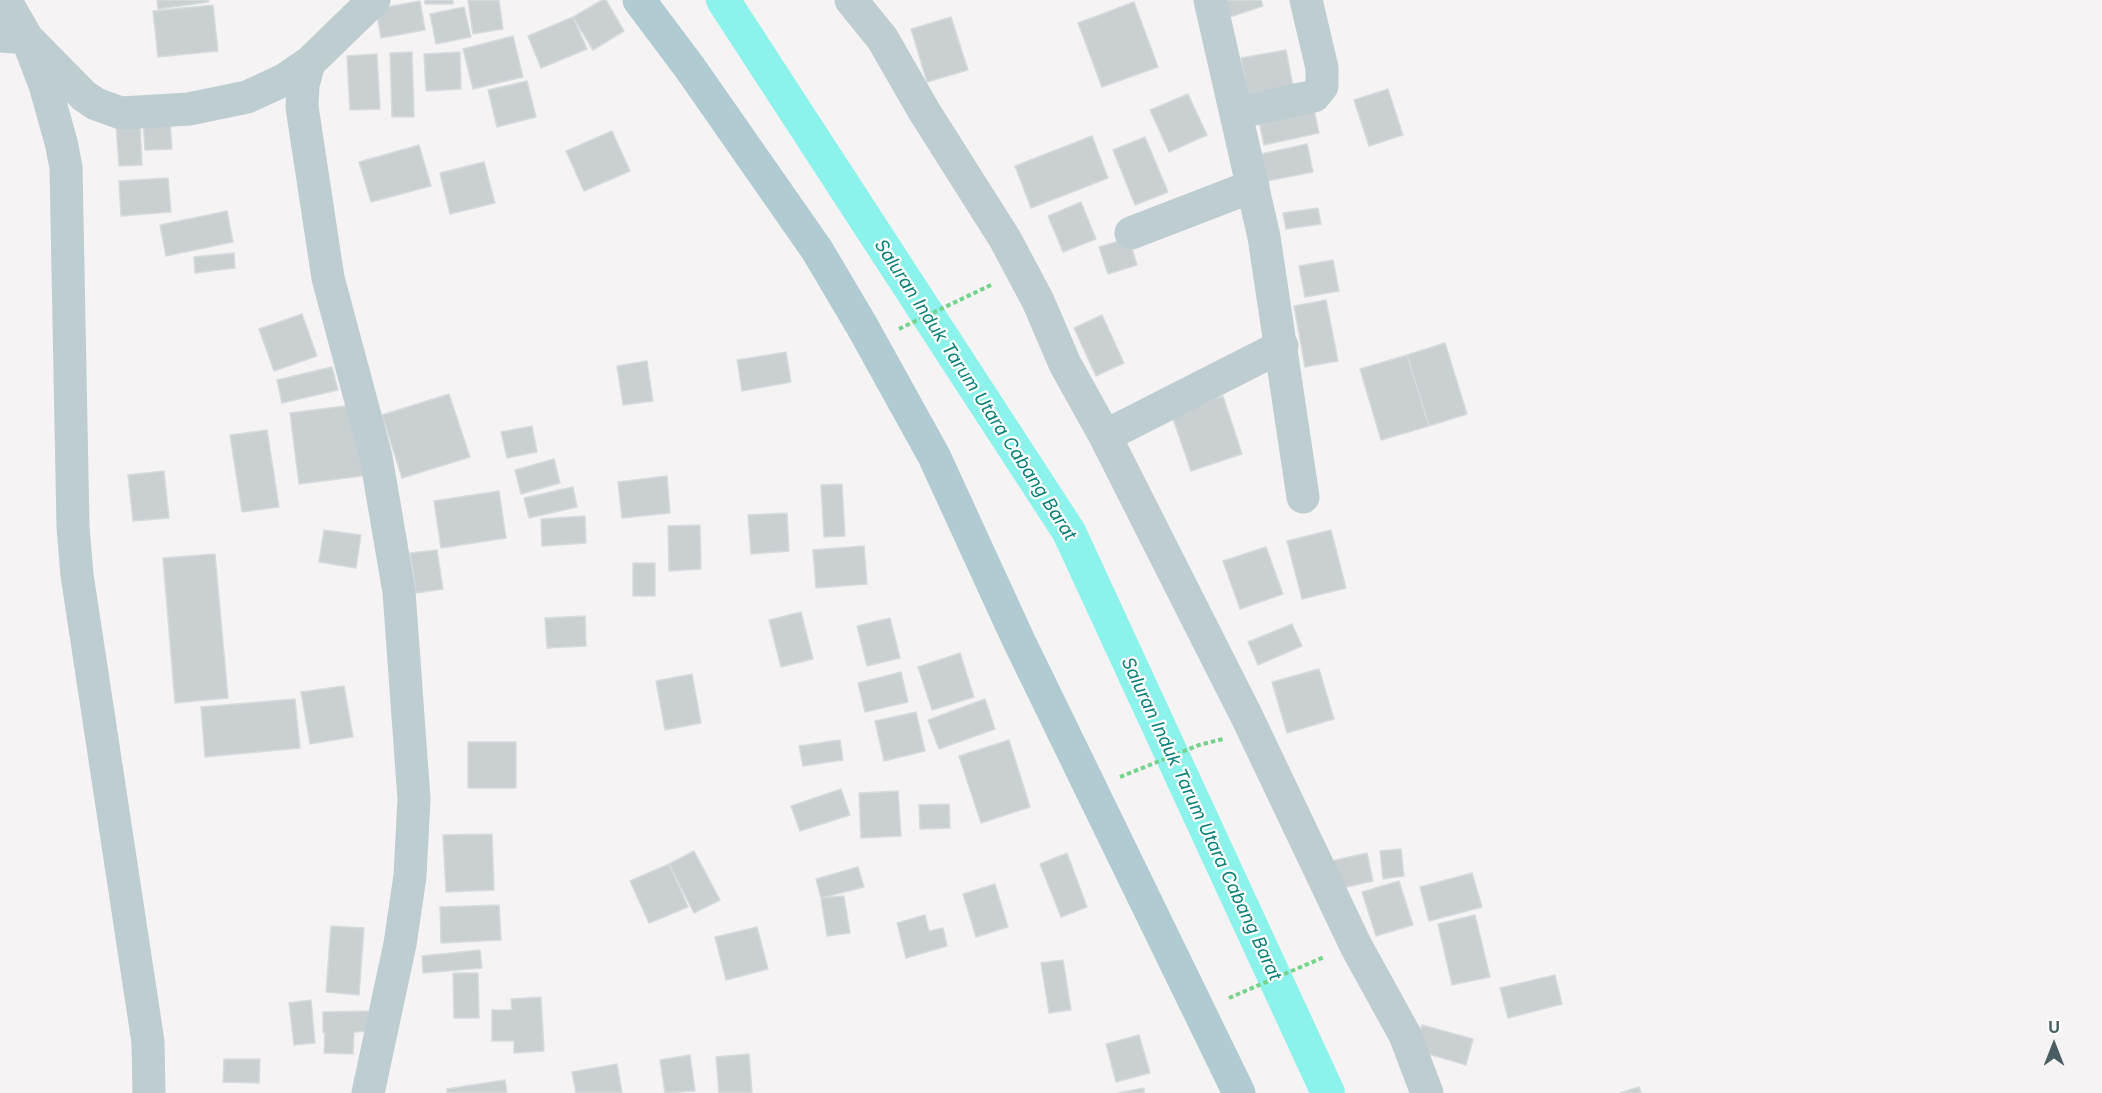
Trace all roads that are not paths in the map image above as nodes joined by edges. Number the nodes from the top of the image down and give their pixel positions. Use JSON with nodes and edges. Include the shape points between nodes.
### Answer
{"nodes":[{"id":1,"x":6,"y":0,"type":"edge"},
{"id":2,"x":374,"y":0,"type":"edge"},
{"id":3,"x":639,"y":0,"type":"edge"},
{"id":4,"x":851,"y":0,"type":"edge"},
{"id":5,"x":1210,"y":0,"type":"edge"},
{"id":6,"x":1306,"y":0,"type":"edge"},
{"id":7,"x":13,"y":37,"type":"edge"},
{"id":8,"x":309,"y":63,"type":"junction"},
{"id":9,"x":1236,"y":113,"type":"junction"},
{"id":10,"x":1253,"y":186,"type":"junction"},
{"id":11,"x":1131,"y":233,"type":"dead end"},
{"id":12,"x":1282,"y":346,"type":"junction"},
{"id":13,"x":1105,"y":436,"type":"junction"},
{"id":14,"x":1303,"y":497,"type":"dead end"},
{"id":15,"x":149,"y":1093,"type":"edge"},
{"id":16,"x":368,"y":1093,"type":"edge"},
{"id":17,"x":1239,"y":1093,"type":"edge"},
{"id":18,"x":1427,"y":1093,"type":"edge"}],
"edges":[{"from":1,"to":7,"type":"street"},
{"from":2,"to":8,"type":"street"},
{"from":3,"to":17,"type":"main road","via":[[817,250],[934,456],[1018,639]]},
{"from":4,"to":13,"type":"street","via":[[882,38],[1005,239],[1065,364]]},
{"from":5,"to":9,"type":"street"},
{"from":6,"to":9,"type":"street","via":[[1322,68],[1322,86],[1314,96]]},
{"from":7,"to":8,"type":"street","via":[[84,96],[121,113],[189,109],[247,97]]},
{"from":7,"to":15,"type":"street","via":[[48,96],[66,167],[77,575],[148,1042]]},
{"from":8,"to":16,"type":"street","via":[[302,107],[328,278],[375,457],[389,527],[403,630],[410,724],[414,799],[410,876],[400,944]]},
{"from":9,"to":10,"type":"street"},
{"from":10,"to":11,"type":"street"},
{"from":10,"to":12,"type":"street"},
{"from":12,"to":13,"type":"street"},
{"from":12,"to":14,"type":"street"},
{"from":13,"to":18,"type":"street","via":[[1247,717],[1356,946],[1405,1035]]}]}
